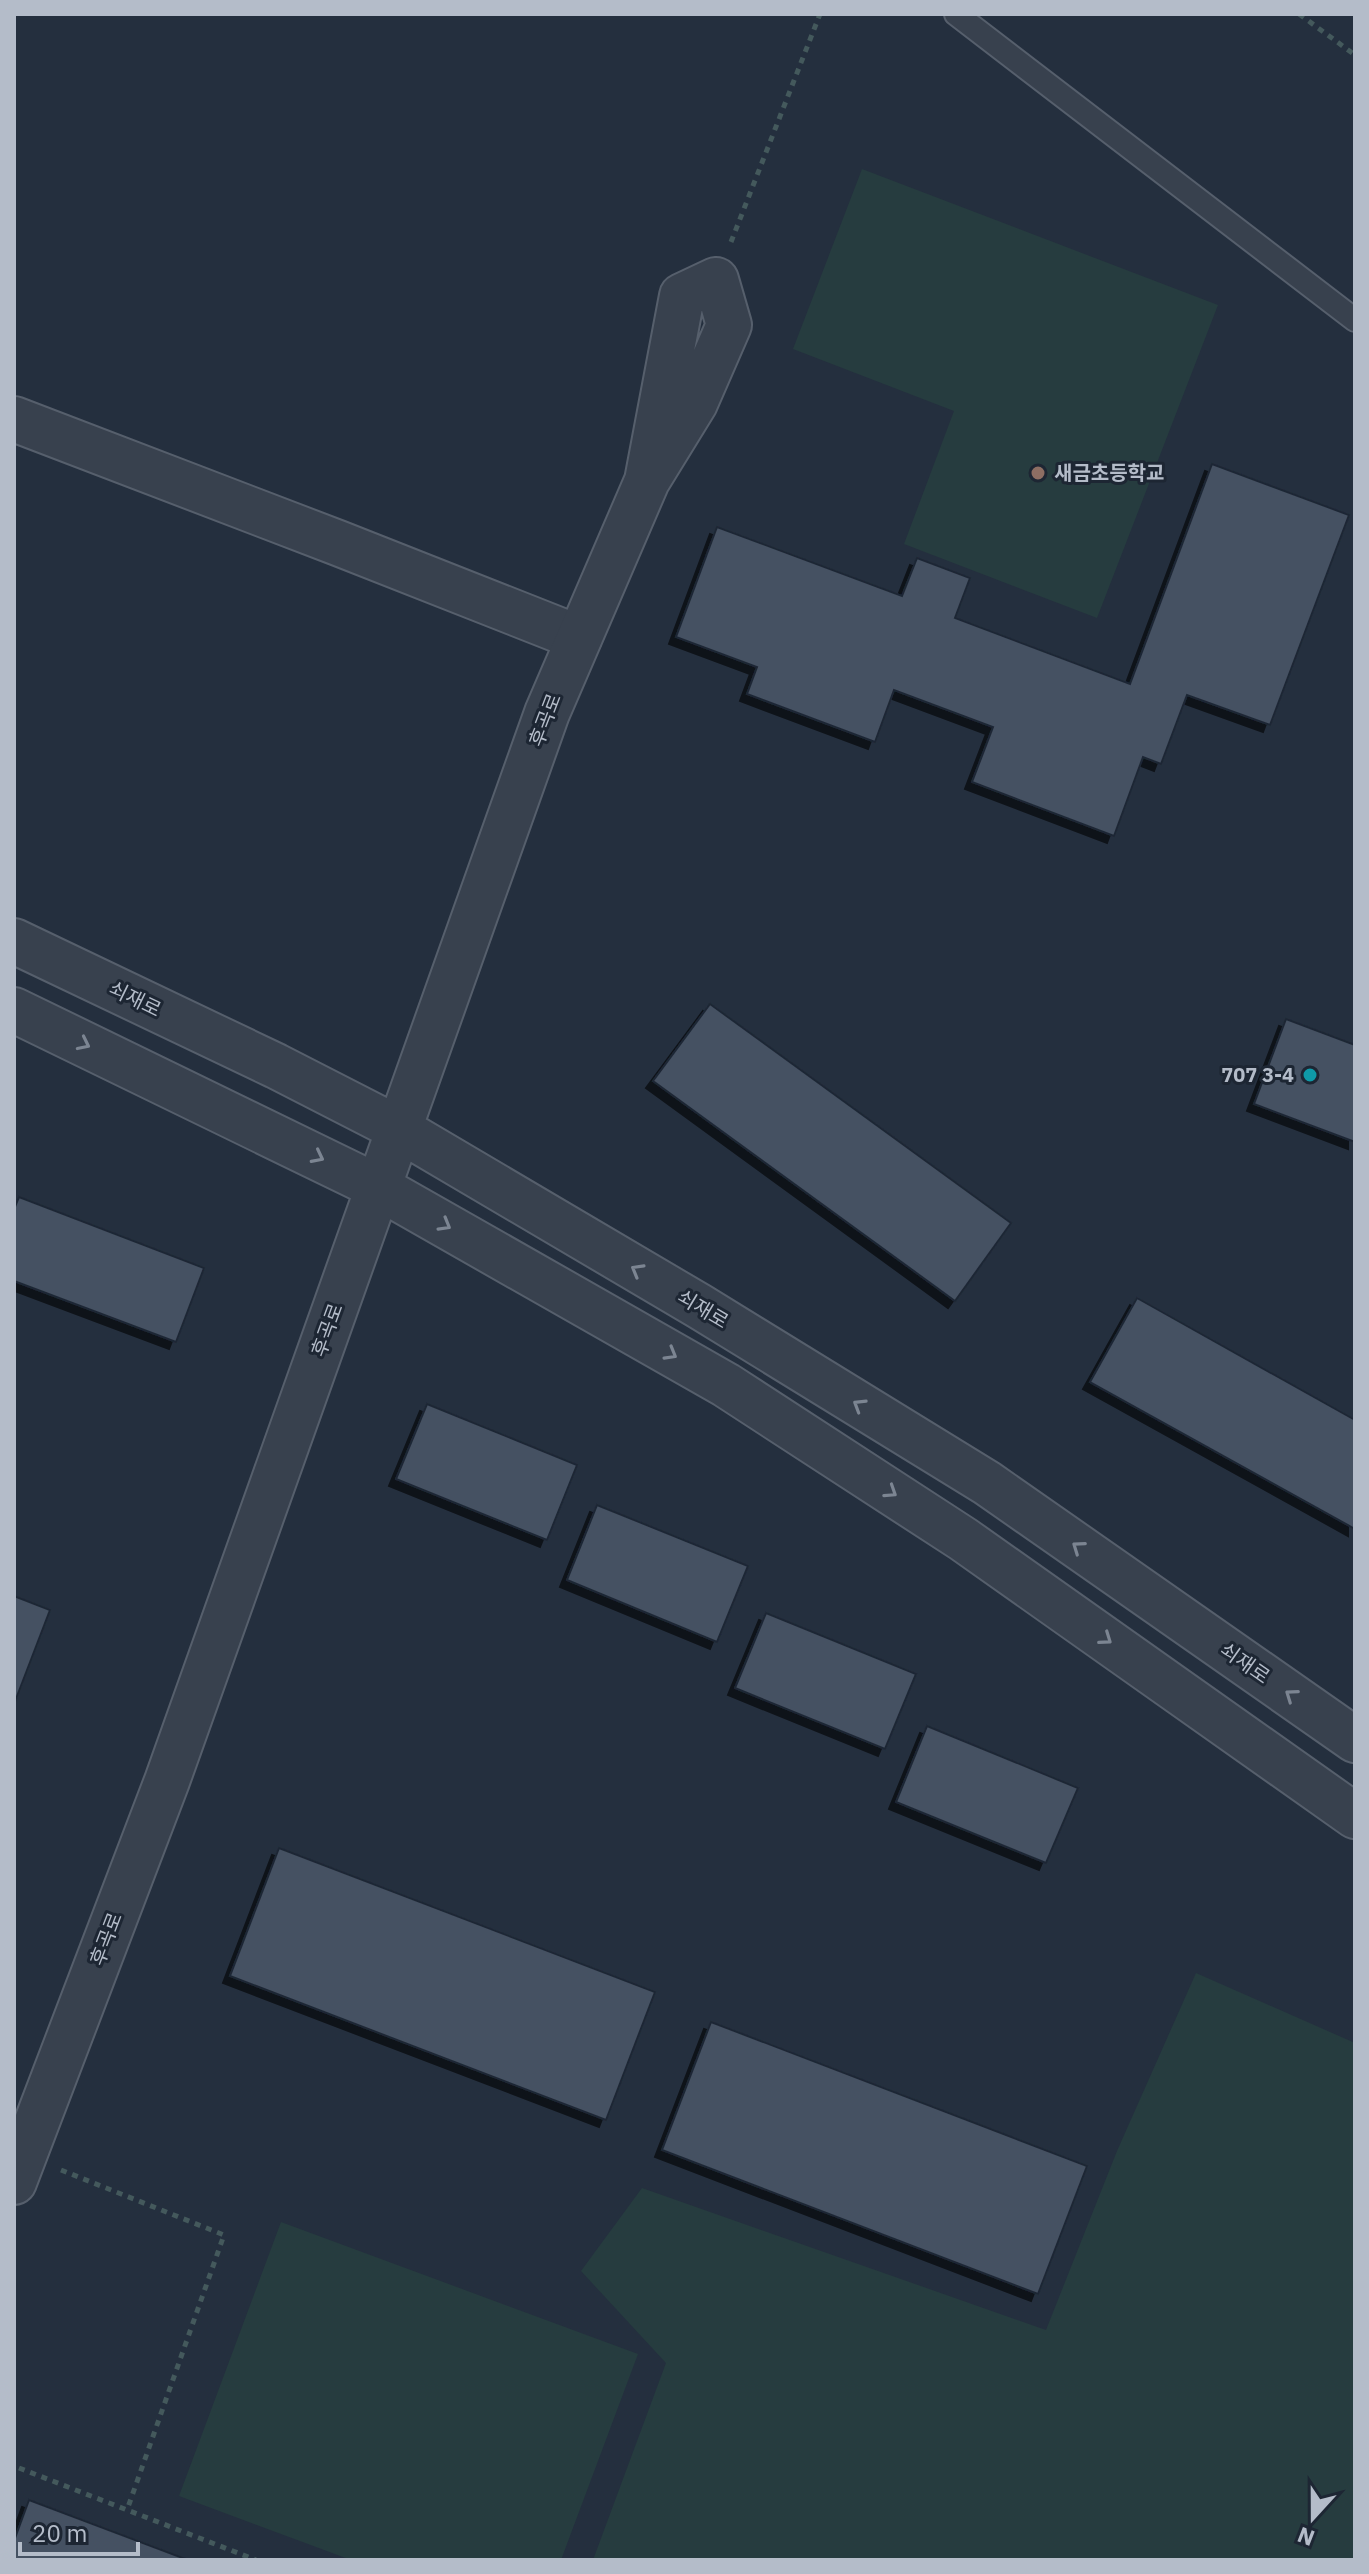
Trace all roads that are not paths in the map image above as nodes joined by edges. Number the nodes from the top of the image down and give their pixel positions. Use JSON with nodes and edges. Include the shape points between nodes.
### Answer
{"nodes":[{"id":1,"x":956,"y":14,"type":"edge"},
{"id":2,"x":716,"y":280,"type":"road end"},
{"id":3,"x":1355,"y":320,"type":"edge"},
{"id":4,"x":14,"y":419,"type":"edge"},
{"id":5,"x":579,"y":638,"type":"junction"},
{"id":6,"x":14,"y":941,"type":"edge"},
{"id":7,"x":14,"y":1010,"type":"edge"},
{"id":8,"x":397,"y":1128,"type":"junction"},
{"id":9,"x":378,"y":1187,"type":"junction"},
{"id":10,"x":1355,"y":1740,"type":"edge"},
{"id":11,"x":1355,"y":1816,"type":"edge"},
{"id":12,"x":19,"y":2169,"type":"edge"}],
"edges":[{"from":1,"to":3,"type":"lane"},
{"from":2,"to":5,"type":"street","name":"후곡로","via":[[729,325],[695,403],[647,481]]},
{"from":4,"to":5,"type":"street"},
{"from":5,"to":8,"type":"street","name":"후곡로"},
{"from":6,"to":8,"type":"street","name":"쇠재로"},
{"from":7,"to":9,"type":"street","one_way":true},
{"from":8,"to":9,"type":"street","name":"후곡로"},
{"from":10,"to":8,"type":"street","name":"쇠재로","one_way":true,"via":[[987,1483]]},
{"from":9,"to":11,"type":"street","one_way":true,"via":[[726,1385],[963,1539]]},
{"from":9,"to":12,"type":"street","name":"후곡로","via":[[167,1781]]}]}
